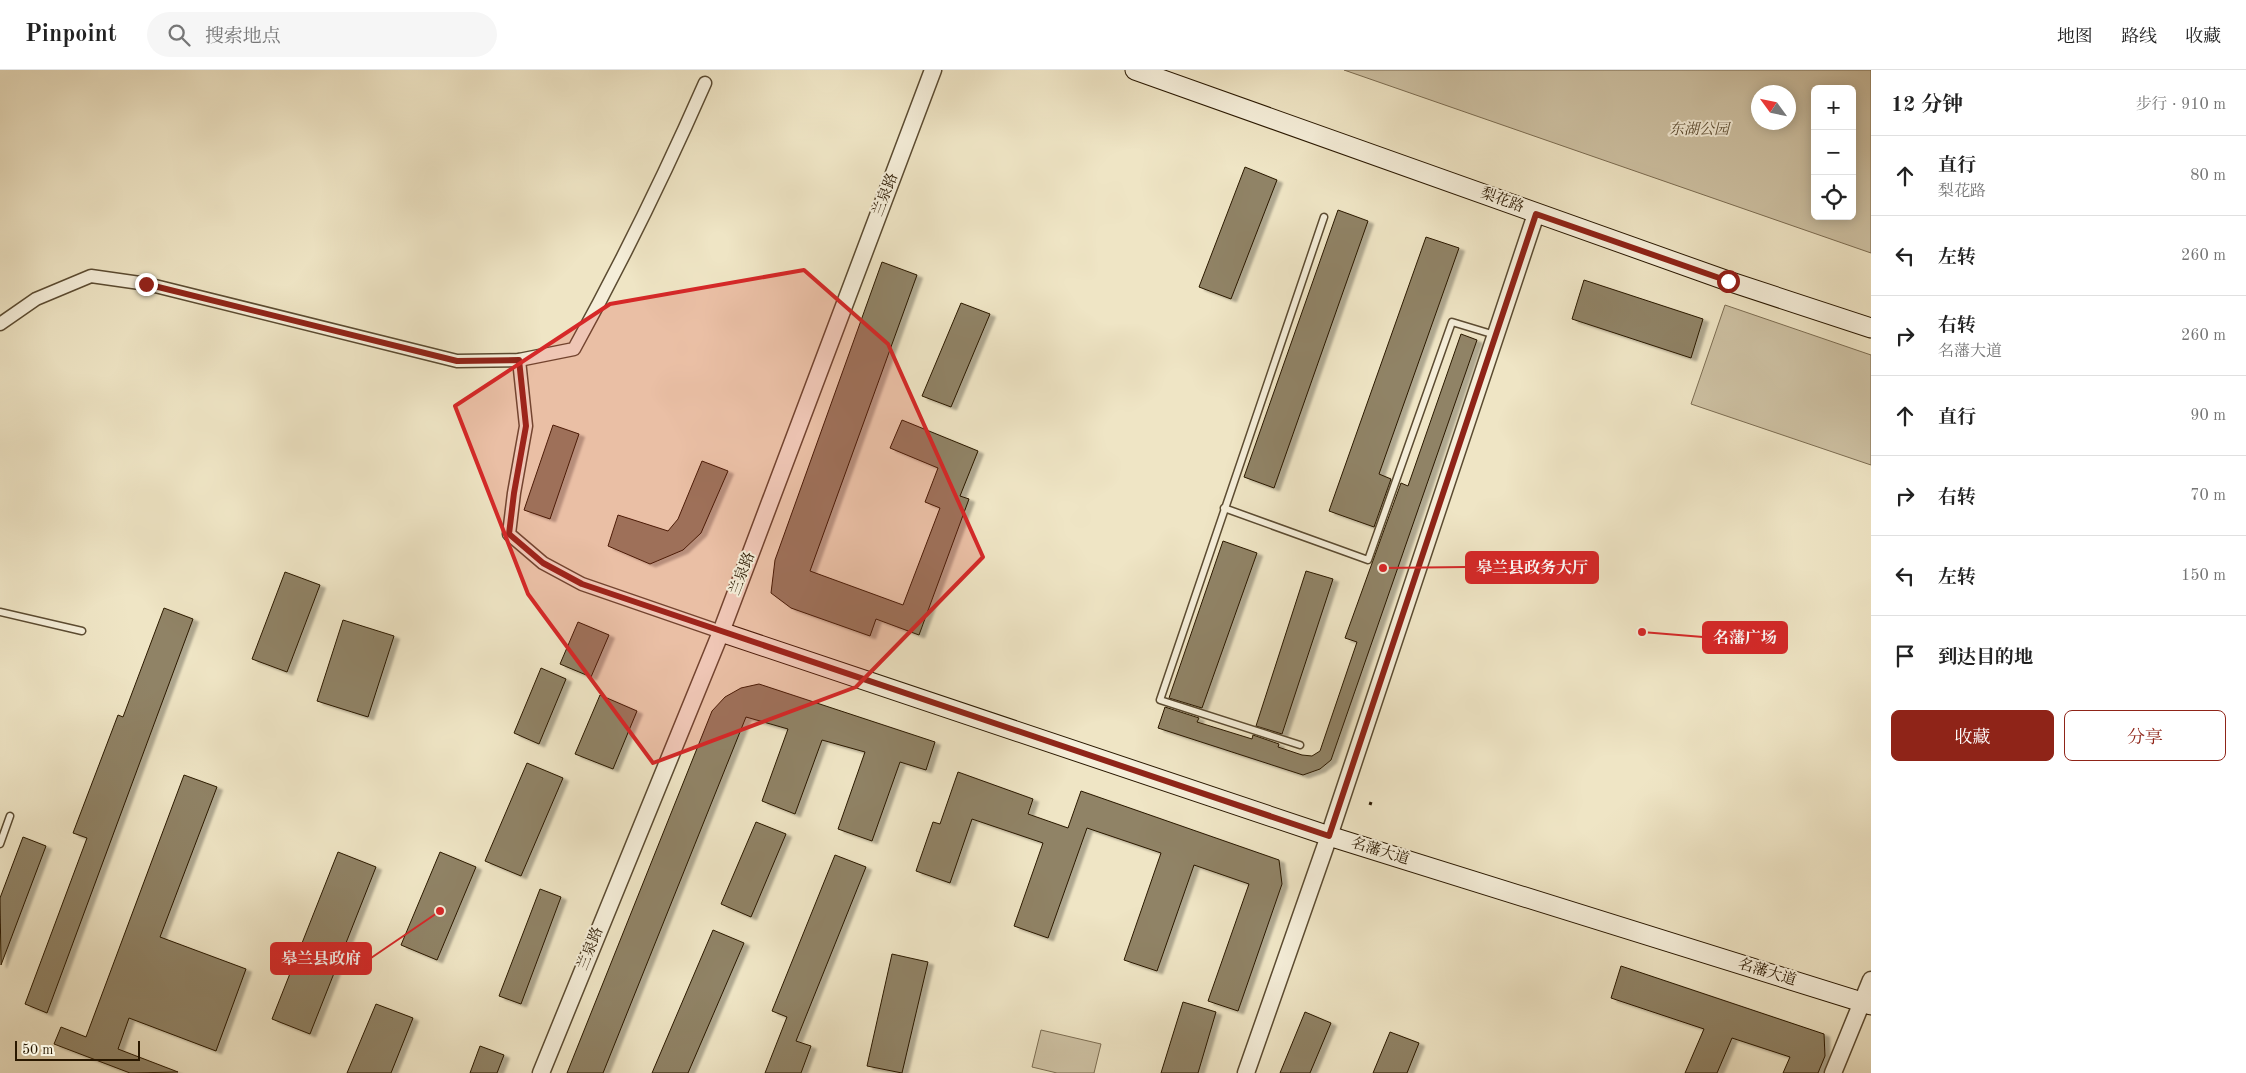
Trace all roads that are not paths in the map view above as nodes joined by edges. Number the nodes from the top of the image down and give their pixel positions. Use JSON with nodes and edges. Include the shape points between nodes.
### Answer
{"nodes":[{"id":1,"x":933,"y":70,"type":"edge"},
{"id":2,"x":1134,"y":70,"type":"edge"},
{"id":3,"x":705,"y":83,"type":"dead end"},
{"id":4,"x":1536,"y":214,"type":"junction"},
{"id":5,"x":1324,"y":217,"type":"dead end"},
{"id":6,"x":0,"y":324,"type":"edge"},
{"id":7,"x":1871,"y":328,"type":"edge"},
{"id":8,"x":1496,"y":335,"type":"junction"},
{"id":9,"x":519,"y":360,"type":"junction"},
{"id":10,"x":1224,"y":508,"type":"junction"},
{"id":11,"x":0,"y":612,"type":"edge"},
{"id":12,"x":82,"y":632,"type":"dead end"},
{"id":13,"x":721,"y":632,"type":"junction"},
{"id":14,"x":1300,"y":745,"type":"dead end"},
{"id":15,"x":10,"y":816,"type":"dead end"},
{"id":16,"x":1329,"y":836,"type":"junction"},
{"id":17,"x":0,"y":844,"type":"edge"},
{"id":18,"x":1871,"y":980,"type":"edge"},
{"id":19,"x":1866,"y":1004,"type":"edge"},
{"id":20,"x":541,"y":1073,"type":"edge"},
{"id":21,"x":1246,"y":1073,"type":"edge"},
{"id":22,"x":1833,"y":1073,"type":"edge"}],
"edges":[{"from":1,"to":13,"type":"street","name":"兰泉路"},
{"from":2,"to":4,"type":"main road","name":"梨花路"},
{"from":3,"to":9,"type":"street","via":[[670,163],[574,349]]},
{"from":4,"to":7,"type":"main road","name":"梨花路"},
{"from":4,"to":8,"type":"street"},
{"from":5,"to":10,"type":"lane"},
{"from":6,"to":9,"type":"street","via":[[36,299],[91,276],[146,284],[457,361]]},
{"from":8,"to":10,"type":"lane","via":[[1452,322],[1368,560]]},
{"from":8,"to":16,"type":"street"},
{"from":9,"to":13,"type":"street","via":[[526,426],[509,534],[543,563],[582,584]]},
{"from":10,"to":14,"type":"lane","via":[[1160,700]]},
{"from":11,"to":12,"type":"lane"},
{"from":13,"to":16,"type":"main road","name":"名藩大道"},
{"from":13,"to":20,"type":"street","name":"兰泉路"},
{"from":15,"to":17,"type":"lane"},
{"from":16,"to":19,"type":"main road","name":"名藩大道"},
{"from":16,"to":21,"type":"street"},
{"from":18,"to":19,"type":"street"},
{"from":19,"to":22,"type":"street"}]}
